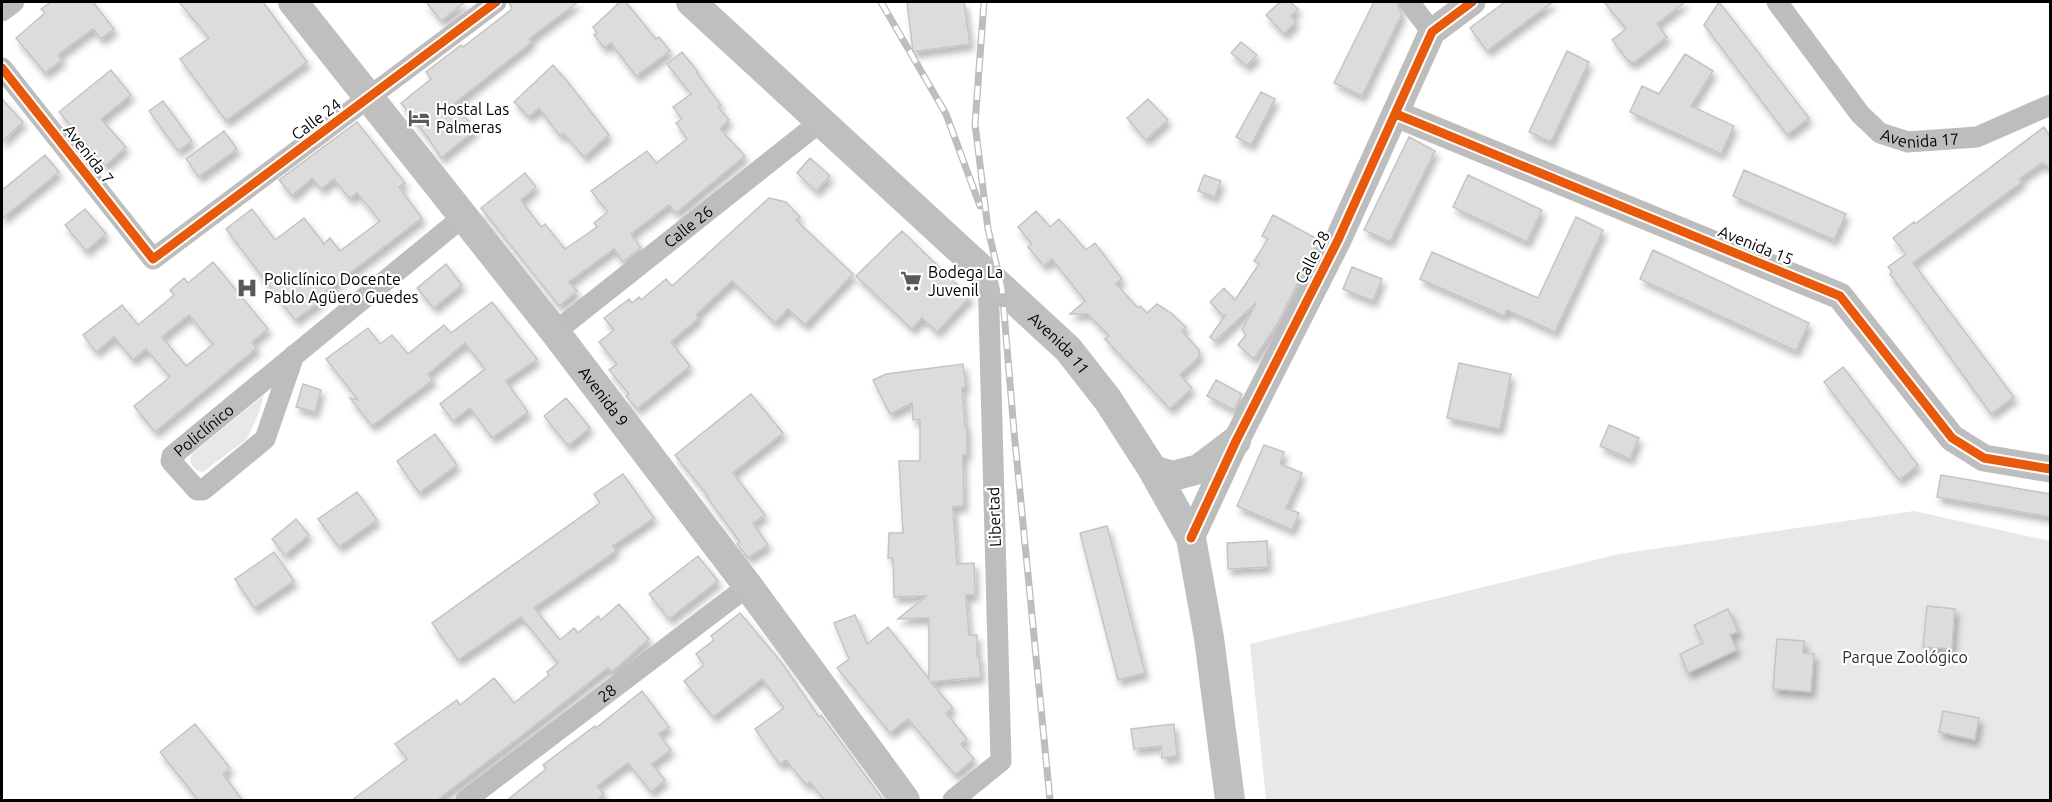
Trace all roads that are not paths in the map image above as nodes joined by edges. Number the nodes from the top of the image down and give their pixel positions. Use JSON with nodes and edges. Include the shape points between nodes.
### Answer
{"nodes":[{"id":1,"x":14,"y":2,"type":"edge"},
{"id":2,"x":293,"y":2,"type":"edge"},
{"id":3,"x":496,"y":2,"type":"edge"},
{"id":4,"x":691,"y":2,"type":"edge"},
{"id":5,"x":1409,"y":2,"type":"edge"},
{"id":6,"x":1472,"y":2,"type":"edge"},
{"id":7,"x":1777,"y":2,"type":"edge"},
{"id":8,"x":2,"y":11,"type":"edge"},
{"id":9,"x":1432,"y":32,"type":"junction"},
{"id":10,"x":2,"y":68,"type":"edge"},
{"id":11,"x":369,"y":97,"type":"junction"},
{"id":12,"x":2050,"y":105,"type":"edge"},
{"id":13,"x":1396,"y":114,"type":"junction"},
{"id":14,"x":820,"y":122,"type":"junction"},
{"id":15,"x":464,"y":216,"type":"junction"},
{"id":16,"x":153,"y":259,"type":"joint"},
{"id":17,"x":988,"y":273,"type":"junction"},
{"id":18,"x":555,"y":332,"type":"junction"},
{"id":19,"x":294,"y":355,"type":"junction"},
{"id":20,"x":1236,"y":441,"type":"junction"},
{"id":21,"x":2050,"y":469,"type":"edge"},
{"id":22,"x":1153,"y":470,"type":"junction"},
{"id":23,"x":1191,"y":538,"type":"junction"},
{"id":24,"x":748,"y":586,"type":"junction"},
{"id":25,"x":466,"y":801,"type":"edge"},
{"id":26,"x":905,"y":801,"type":"edge"},
{"id":27,"x":953,"y":801,"type":"edge"},
{"id":28,"x":1230,"y":801,"type":"edge"}],
"edges":[{"from":1,"to":8,"type":"street"},
{"from":2,"to":11,"type":"main road","name":"Avenida 9"},
{"from":3,"to":11,"type":"street","name":"Calle 24"},
{"from":4,"to":14,"type":"main road","name":"Avenida 11"},
{"from":5,"to":9,"type":"street"},
{"from":6,"to":9,"type":"street","name":"Calle 28"},
{"from":7,"to":12,"type":"street","name":"Avenida 17","via":[[1860,114],[1880,133],[1908,142],[1977,137]]},
{"from":9,"to":13,"type":"street","name":"Calle 28"},
{"from":10,"to":16,"type":"street","name":"Avenida 7"},
{"from":11,"to":15,"type":"main road","name":"Avenida 9"},
{"from":11,"to":16,"type":"street","name":"Calle 24"},
{"from":13,"to":20,"type":"street","name":"Calle 28","via":[[1338,240]]},
{"from":13,"to":21,"type":"street","name":"Avenida 15","via":[[1840,296],[1952,438],[1984,458]]},
{"from":14,"to":17,"type":"main road","name":"Avenida 11"},
{"from":14,"to":18,"type":"street","name":"Calle 26"},
{"from":15,"to":18,"type":"main road","name":"Avenida 9"},
{"from":15,"to":19,"type":"street","name":"Policlínico"},
{"from":17,"to":22,"type":"main road","name":"Avenida 11","via":[[1068,349],[1108,399]]},
{"from":17,"to":27,"type":"street","name":"Libertad","via":[[1001,761]]},
{"from":18,"to":24,"type":"main road","name":"Avenida 9"},
{"from":19,"to":19,"type":"street","name":"Policlínico","via":[[172,456],[171,461],[197,490],[203,490],[265,439]]},
{"from":20,"to":22,"type":"main road","via":[[1199,469],[1173,476]]},
{"from":20,"to":23,"type":"street","name":"Calle 28"},
{"from":22,"to":23,"type":"main road","name":"Avenida 11"},
{"from":23,"to":28,"type":"main road","name":"Avenida 11","via":[[1209,638]]},
{"from":24,"to":25,"type":"street","name":"28"},
{"from":24,"to":26,"type":"main road","name":"Avenida 9"}]}
